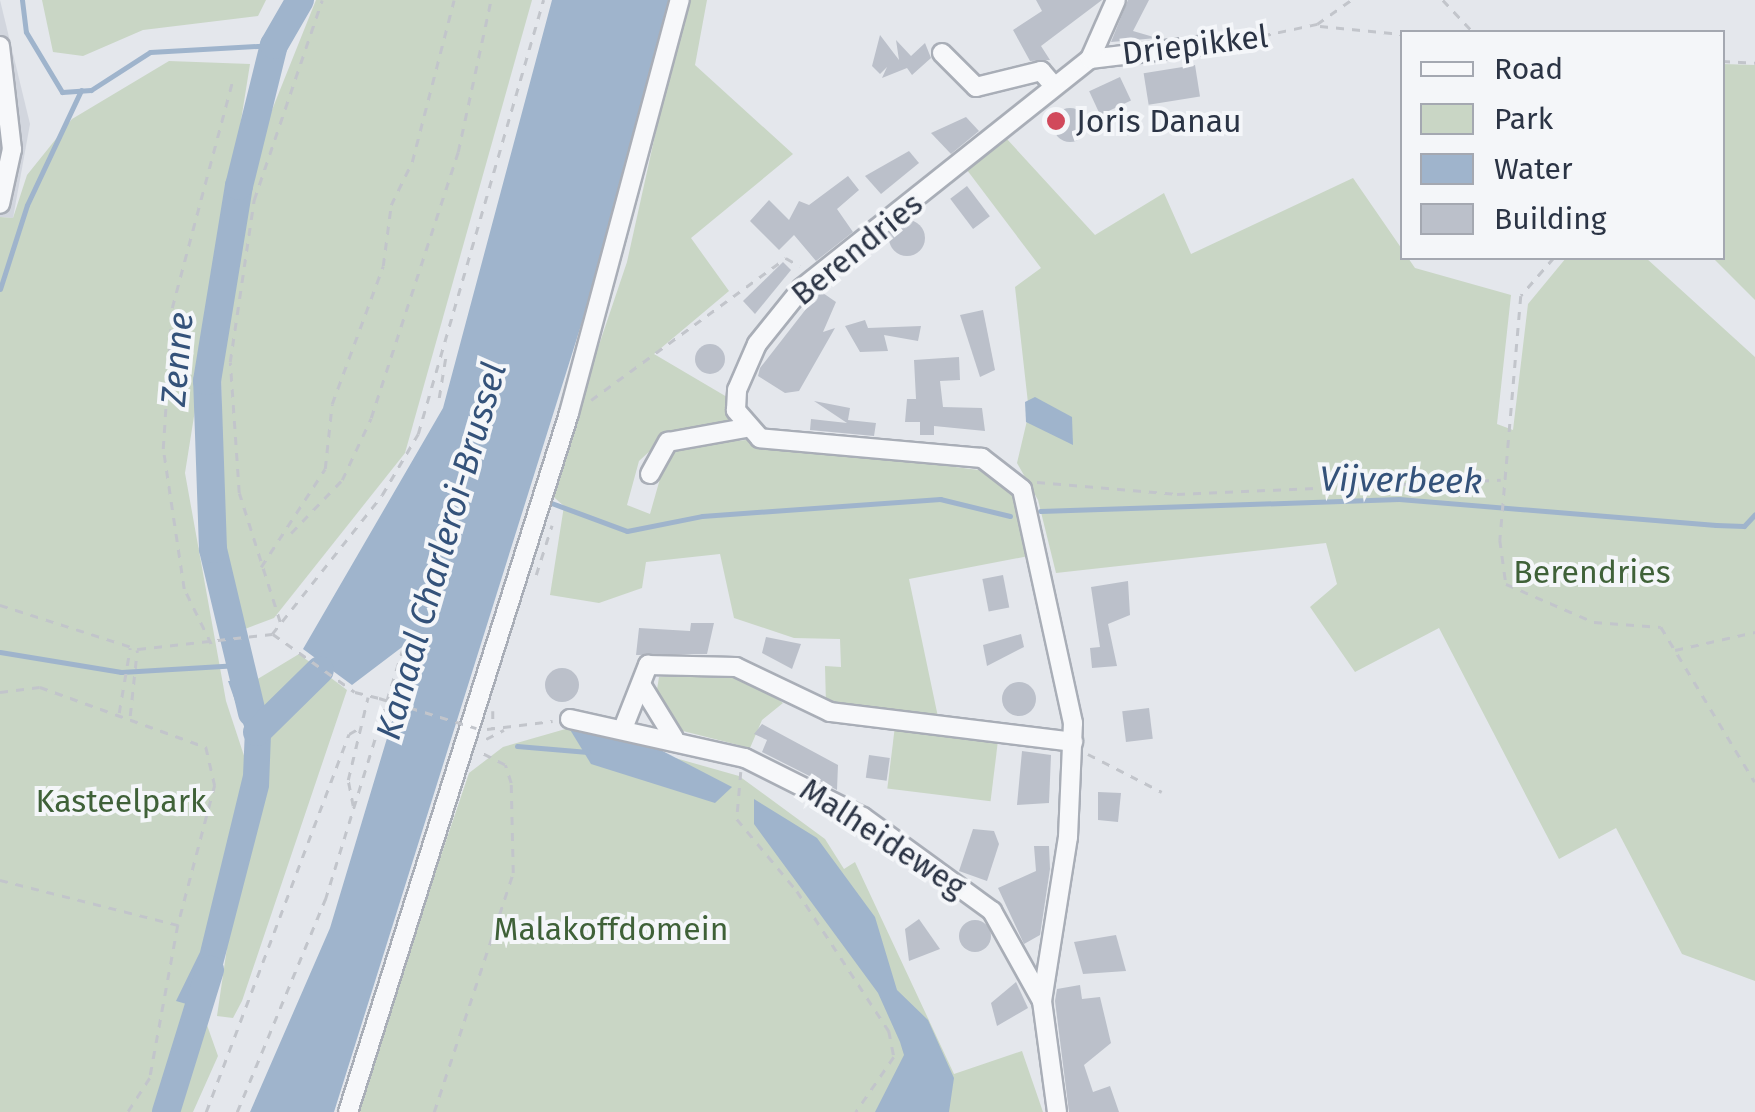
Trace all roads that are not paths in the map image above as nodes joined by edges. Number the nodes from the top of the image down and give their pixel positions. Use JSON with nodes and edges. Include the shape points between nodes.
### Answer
{"nodes":[{"id":1,"x":680,"y":0,"type":"edge"},
{"id":2,"x":1116,"y":0,"type":"edge"},
{"id":3,"x":1230,"y":42,"type":"road end"},
{"id":4,"x":0,"y":46,"type":"edge"},
{"id":5,"x":942,"y":53,"type":"dead end"},
{"id":6,"x":1090,"y":58,"type":"junction"},
{"id":7,"x":1054,"y":86,"type":"junction"},
{"id":8,"x":0,"y":204,"type":"edge"},
{"id":9,"x":745,"y":428,"type":"junction"},
{"id":10,"x":650,"y":474,"type":"dead end"},
{"id":11,"x":642,"y":686,"type":"junction"},
{"id":12,"x":570,"y":719,"type":"road end"},
{"id":13,"x":624,"y":726,"type":"junction"},
{"id":14,"x":674,"y":738,"type":"junction"},
{"id":15,"x":1073,"y":747,"type":"junction"},
{"id":16,"x":1042,"y":1001,"type":"junction"},
{"id":17,"x":348,"y":1112,"type":"edge"},
{"id":18,"x":1057,"y":1112,"type":"edge"}],
"edges":[{"from":1,"to":17,"type":"street","via":[[569,414]]},
{"from":2,"to":6,"type":"street","name":"Berendries"},
{"from":3,"to":6,"type":"street","name":"Driepikkel"},
{"from":4,"to":8,"type":"street","via":[[12,149]]},
{"from":5,"to":7,"type":"street","via":[[976,87],[1041,71]]},
{"from":6,"to":7,"type":"street","name":"Berendries"},
{"from":7,"to":9,"type":"street","name":"Berendries","via":[[817,276],[744,367],[736,410]]},
{"from":9,"to":10,"type":"street","via":[[668,442]]},
{"from":9,"to":15,"type":"street","via":[[830,450],[982,458],[1022,489]]},
{"from":11,"to":13,"type":"street"},
{"from":11,"to":14,"type":"street"},
{"from":11,"to":15,"type":"street","via":[[648,666],[736,667],[830,712]]},
{"from":12,"to":13,"type":"street","name":"Malheideweg"},
{"from":13,"to":14,"type":"street","name":"Malheideweg"},
{"from":14,"to":16,"type":"street","name":"Malheideweg","via":[[746,758],[862,818],[992,911]]},
{"from":15,"to":16,"type":"street"},
{"from":16,"to":18,"type":"street"}]}
